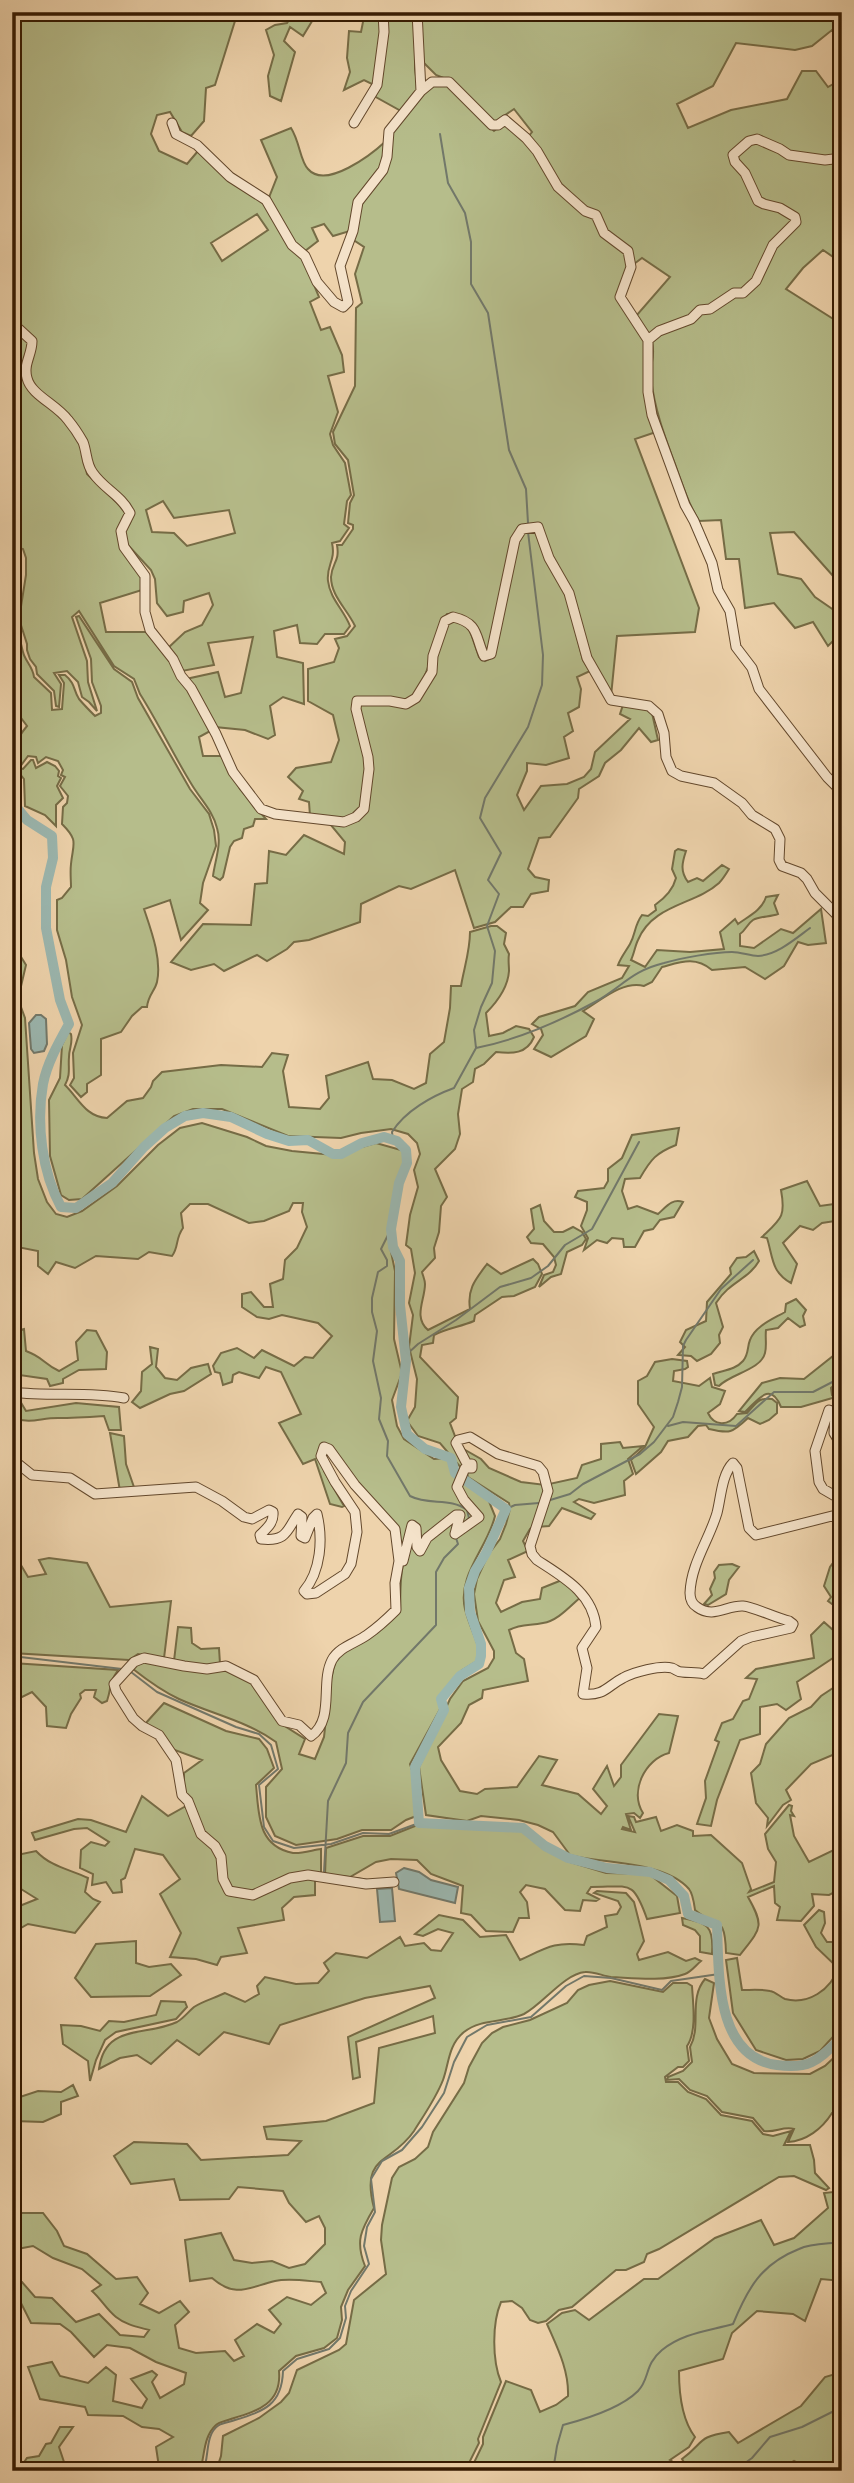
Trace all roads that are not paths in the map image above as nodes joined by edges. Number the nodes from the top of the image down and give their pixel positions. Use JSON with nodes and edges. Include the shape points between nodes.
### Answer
{"nodes":[{"id":1,"x":383,"y":12,"type":"edge"},
{"id":2,"x":417,"y":12,"type":"edge"},
{"id":3,"x":421,"y":91,"type":"junction"},
{"id":4,"x":354,"y":122,"type":"dead end"},
{"id":5,"x":172,"y":123,"type":"dead end"},
{"id":6,"x":842,"y":158,"type":"edge"},
{"id":7,"x":12,"y":326,"type":"edge"},
{"id":8,"x":649,"y":340,"type":"junction"},
{"id":9,"x":842,"y":792,"type":"edge"},
{"id":10,"x":842,"y":925,"type":"edge"},
{"id":11,"x":12,"y":1392,"type":"edge"},
{"id":12,"x":124,"y":1398,"type":"dead end"},
{"id":13,"x":842,"y":1446,"type":"edge"},
{"id":14,"x":12,"y":1459,"type":"edge"},
{"id":15,"x":842,"y":1500,"type":"edge"},
{"id":16,"x":842,"y":1519,"type":"edge"},
{"id":17,"x":398,"y":1561,"type":"junction"},
{"id":18,"x":394,"y":1882,"type":"dead end"}],
"edges":[{"from":1,"to":4,"type":"street","via":[[377,85]]},
{"from":2,"to":3,"type":"street"},
{"from":3,"to":5,"type":"street","via":[[389,131],[383,170],[358,202],[340,266],[348,302],[343,307],[317,282],[305,256],[292,246],[266,200],[230,177],[197,145],[176,135]]},
{"from":3,"to":8,"type":"street","via":[[432,82],[449,82],[492,124],[505,120],[526,138],[558,187],[596,215],[604,233],[628,251],[631,267],[620,297]]},
{"from":6,"to":8,"type":"street","via":[[789,155],[757,139],[741,147],[733,155],[735,162],[746,173],[758,201],[780,208],[796,222],[773,245],[756,281],[743,293],[700,310]]},
{"from":7,"to":10,"type":"street","via":[[32,341],[24,367],[27,381],[69,422],[83,442],[90,471],[124,500],[130,513],[121,531],[124,547],[145,576],[149,631],[173,659],[233,772],[261,809],[344,822],[364,809],[369,769],[357,701],[406,704],[416,698],[432,672],[445,621],[453,617],[470,624],[478,633],[484,656],[491,654],[515,540],[522,529],[538,527],[569,593],[587,658],[611,700],[649,706],[659,714],[672,771],[714,783],[775,829],[782,866],[801,873]]},
{"from":8,"to":9,"type":"street","via":[[652,415],[730,611],[736,647],[752,668],[759,689]]},
{"from":11,"to":12,"type":"street"},
{"from":13,"to":15,"type":"street","via":[[834,1433],[835,1413],[829,1410],[816,1451],[820,1482],[823,1489]]},
{"from":14,"to":17,"type":"street","via":[[32,1475],[70,1478],[95,1494],[196,1487],[244,1517],[252,1519],[269,1510],[274,1518],[261,1539],[284,1535],[298,1514],[305,1538],[317,1514],[320,1549],[314,1575],[303,1591],[307,1594],[345,1574],[357,1532],[355,1512],[321,1456],[324,1447],[395,1529]]},
{"from":16,"to":17,"type":"street","via":[[832,1516],[756,1535],[749,1528],[733,1462],[694,1570],[692,1602],[713,1612],[748,1607],[789,1621],[791,1628],[741,1642],[704,1674],[663,1667],[625,1677],[602,1692],[583,1694],[587,1668],[581,1652],[596,1627],[592,1606],[585,1595],[532,1554],[530,1546],[548,1491],[538,1466],[498,1454],[470,1437],[458,1440],[463,1459],[472,1468],[464,1468],[457,1487],[479,1517],[455,1534],[460,1515],[456,1515],[427,1538],[420,1551],[412,1525],[402,1561]]},
{"from":17,"to":18,"type":"street","via":[[396,1610],[331,1661],[323,1719],[311,1736],[299,1725],[282,1721],[254,1680],[226,1666],[184,1666],[144,1658],[134,1662],[114,1684],[133,1718],[159,1735],[176,1760],[182,1795],[201,1834],[221,1857],[229,1891],[253,1895],[308,1875],[366,1884]]}]}
